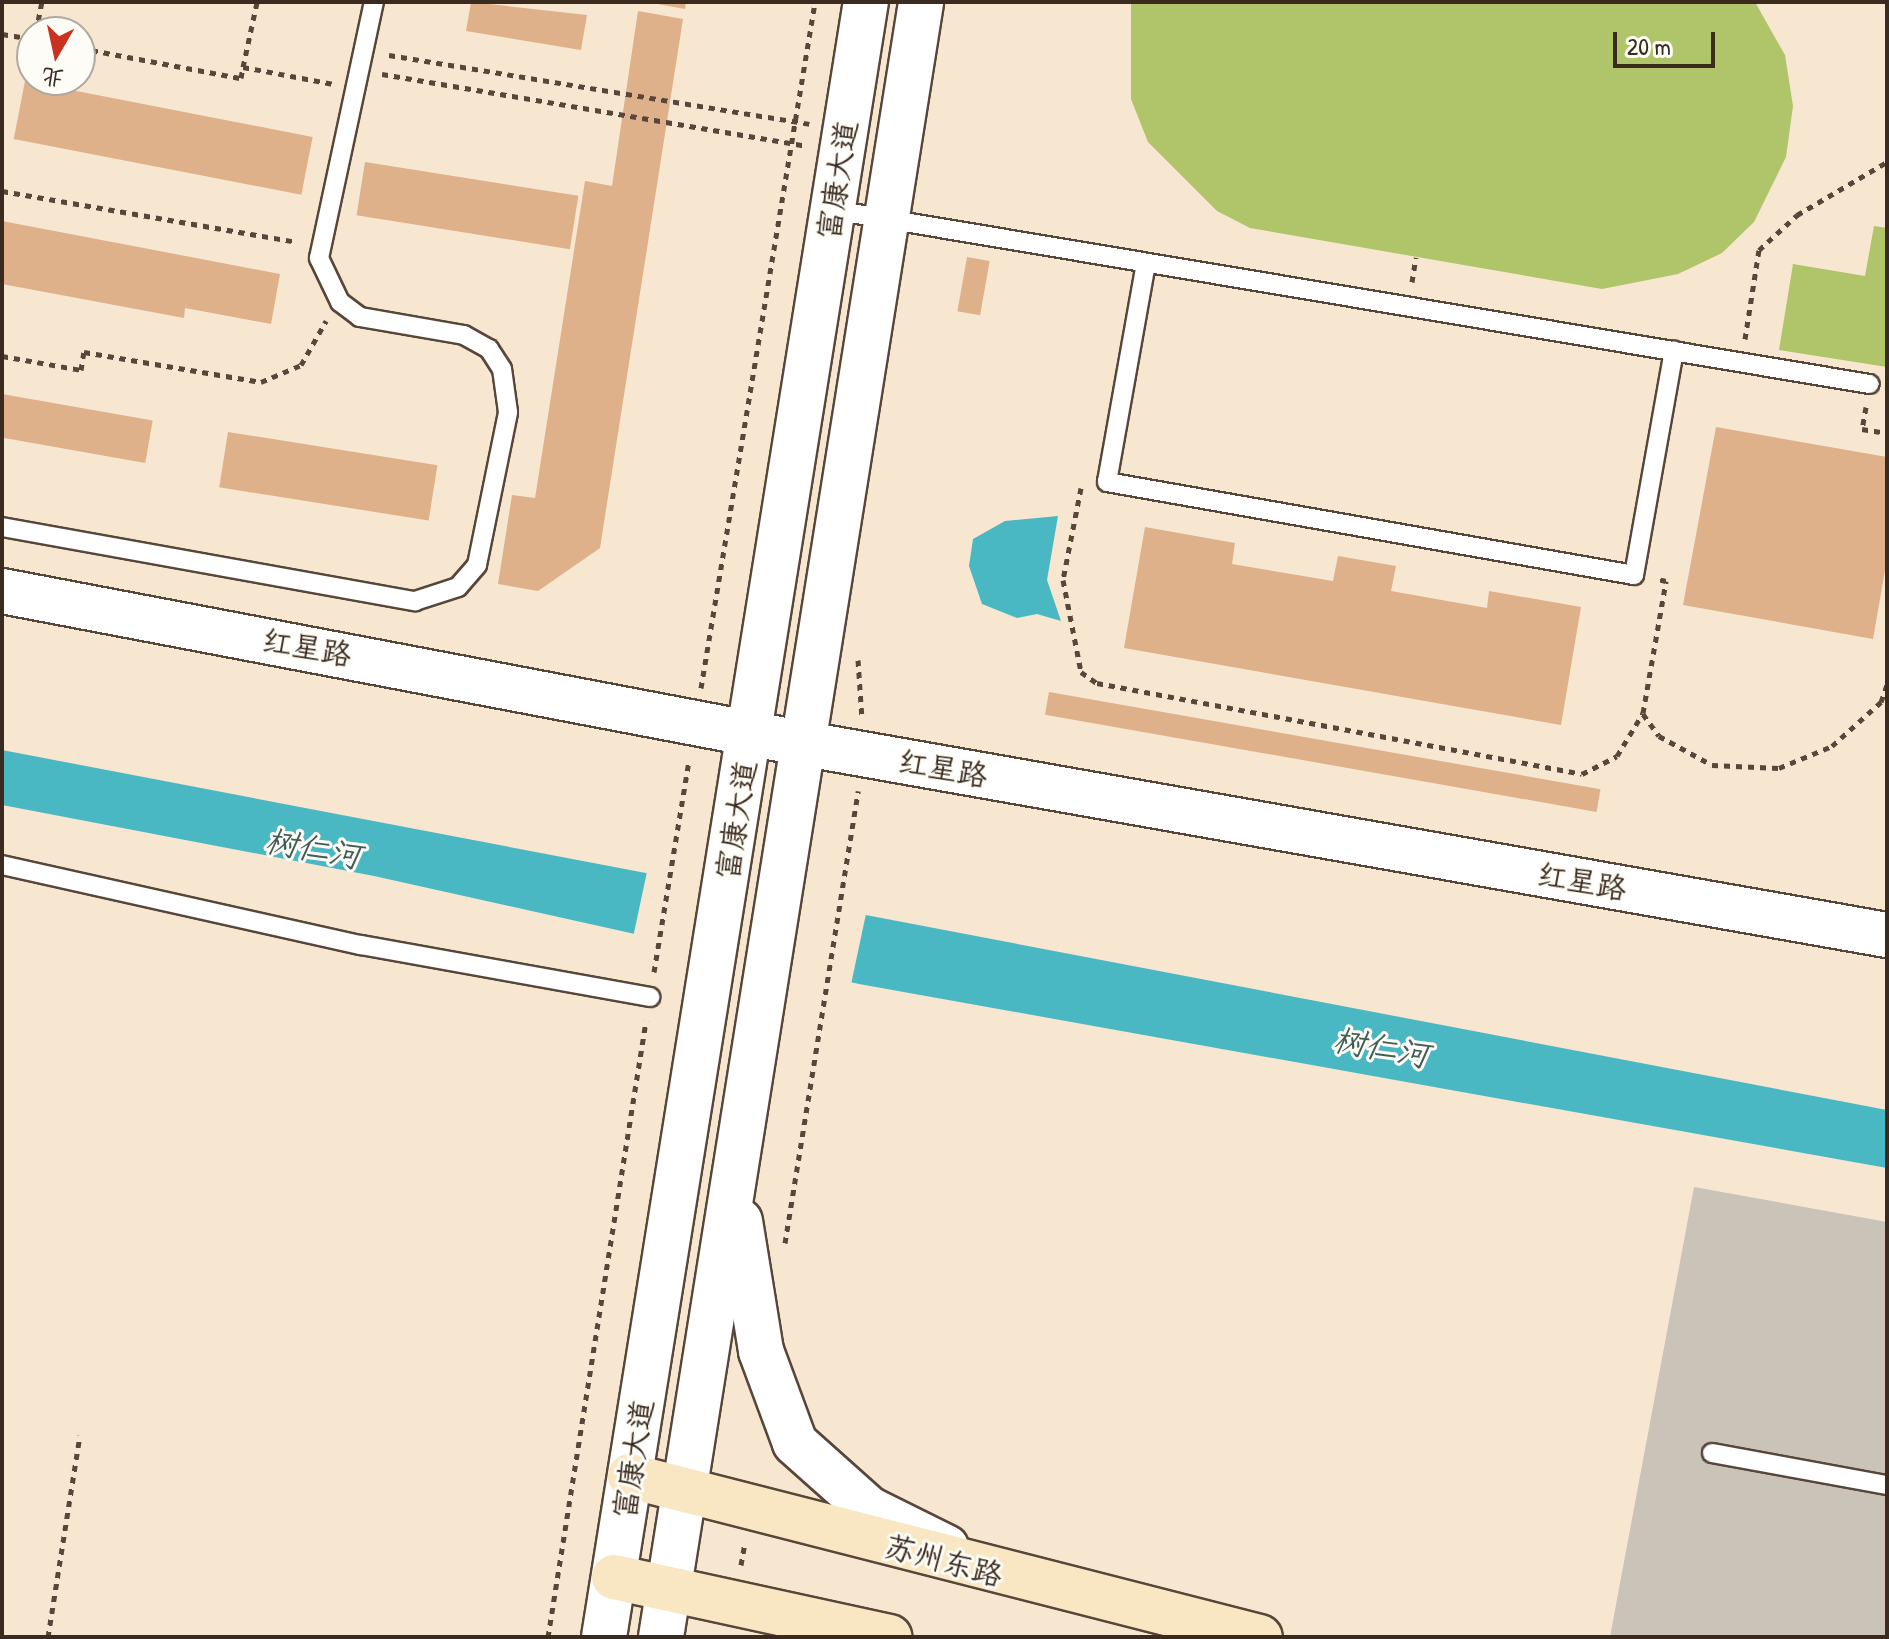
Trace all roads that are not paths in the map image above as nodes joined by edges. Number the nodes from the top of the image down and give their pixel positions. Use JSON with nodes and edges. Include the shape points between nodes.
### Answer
{"nodes":[{"id":1,"x":374,"y":2,"type":"edge"},
{"id":2,"x":866,"y":2,"type":"edge"},
{"id":3,"x":921,"y":2,"type":"edge"},
{"id":4,"x":833,"y":210,"type":"junction"},
{"id":5,"x":884,"y":219,"type":"junction"},
{"id":6,"x":1146,"y":263,"type":"junction"},
{"id":7,"x":1674,"y":351,"type":"junction"},
{"id":8,"x":1870,"y":384,"type":"road end"},
{"id":9,"x":2,"y":527,"type":"edge"},
{"id":10,"x":2,"y":591,"type":"edge"},
{"id":11,"x":750,"y":729,"type":"junction"},
{"id":12,"x":800,"y":743,"type":"junction"},
{"id":13,"x":2,"y":865,"type":"edge"},
{"id":14,"x":1887,"y":935,"type":"edge"},
{"id":15,"x":650,"y":997,"type":"road end"},
{"id":16,"x":733,"y":1162,"type":"junction"},
{"id":17,"x":1712,"y":1453,"type":"dead end"},
{"id":18,"x":630,"y":1476,"type":"junction"},
{"id":19,"x":1887,"y":1485,"type":"edge"},
{"id":20,"x":685,"y":1491,"type":"junction"},
{"id":21,"x":614,"y":1577,"type":"junction"},
{"id":22,"x":1005,"y":1577,"type":"junction"},
{"id":23,"x":669,"y":1592,"type":"junction"},
{"id":24,"x":604,"y":1637,"type":"edge"},
{"id":25,"x":661,"y":1637,"type":"edge"},
{"id":26,"x":890,"y":1637,"type":"edge"},
{"id":27,"x":1260,"y":1637,"type":"edge"}],
"edges":[{"from":1,"to":9,"type":"lane","via":[[319,246],[334,293],[360,317],[464,335],[489,349],[502,369],[508,412],[485,542],[458,587],[415,601]]},
{"from":2,"to":4,"type":"street","name":"富康大道"},
{"from":3,"to":5,"type":"street","name":"富康大道"},
{"from":4,"to":5,"type":"lane"},
{"from":4,"to":11,"type":"street","name":"富康大道"},
{"from":5,"to":6,"type":"lane"},
{"from":5,"to":12,"type":"street","name":"富康大道"},
{"from":6,"to":7,"type":"lane"},
{"from":6,"to":7,"type":"lane","via":[[1107,482],[1634,575]]},
{"from":7,"to":8,"type":"lane"},
{"from":10,"to":11,"type":"street","name":"红星路"},
{"from":11,"to":12,"type":"street","name":"红星路"},
{"from":11,"to":18,"type":"street","name":"富康大道"},
{"from":12,"to":14,"type":"street","name":"红星路"},
{"from":12,"to":16,"type":"street","name":"富康大道"},
{"from":13,"to":15,"type":"lane","via":[[361,945]]},
{"from":16,"to":20,"type":"street","name":"富康大道"},
{"from":16,"to":22,"type":"street","via":[[749,1298],[776,1401],[795,1443],[869,1509]]},
{"from":17,"to":19,"type":"lane"},
{"from":18,"to":20,"type":"main road","name":"苏州东路"},
{"from":18,"to":21,"type":"street","name":"富康大道"},
{"from":20,"to":22,"type":"main road","name":"苏州东路"},
{"from":20,"to":23,"type":"street","name":"富康大道"},
{"from":21,"to":23,"type":"main road"},
{"from":21,"to":24,"type":"street","name":"富康大道"},
{"from":22,"to":27,"type":"main road","name":"苏州东路"},
{"from":23,"to":25,"type":"street","name":"富康大道"},
{"from":23,"to":26,"type":"main road"}]}
